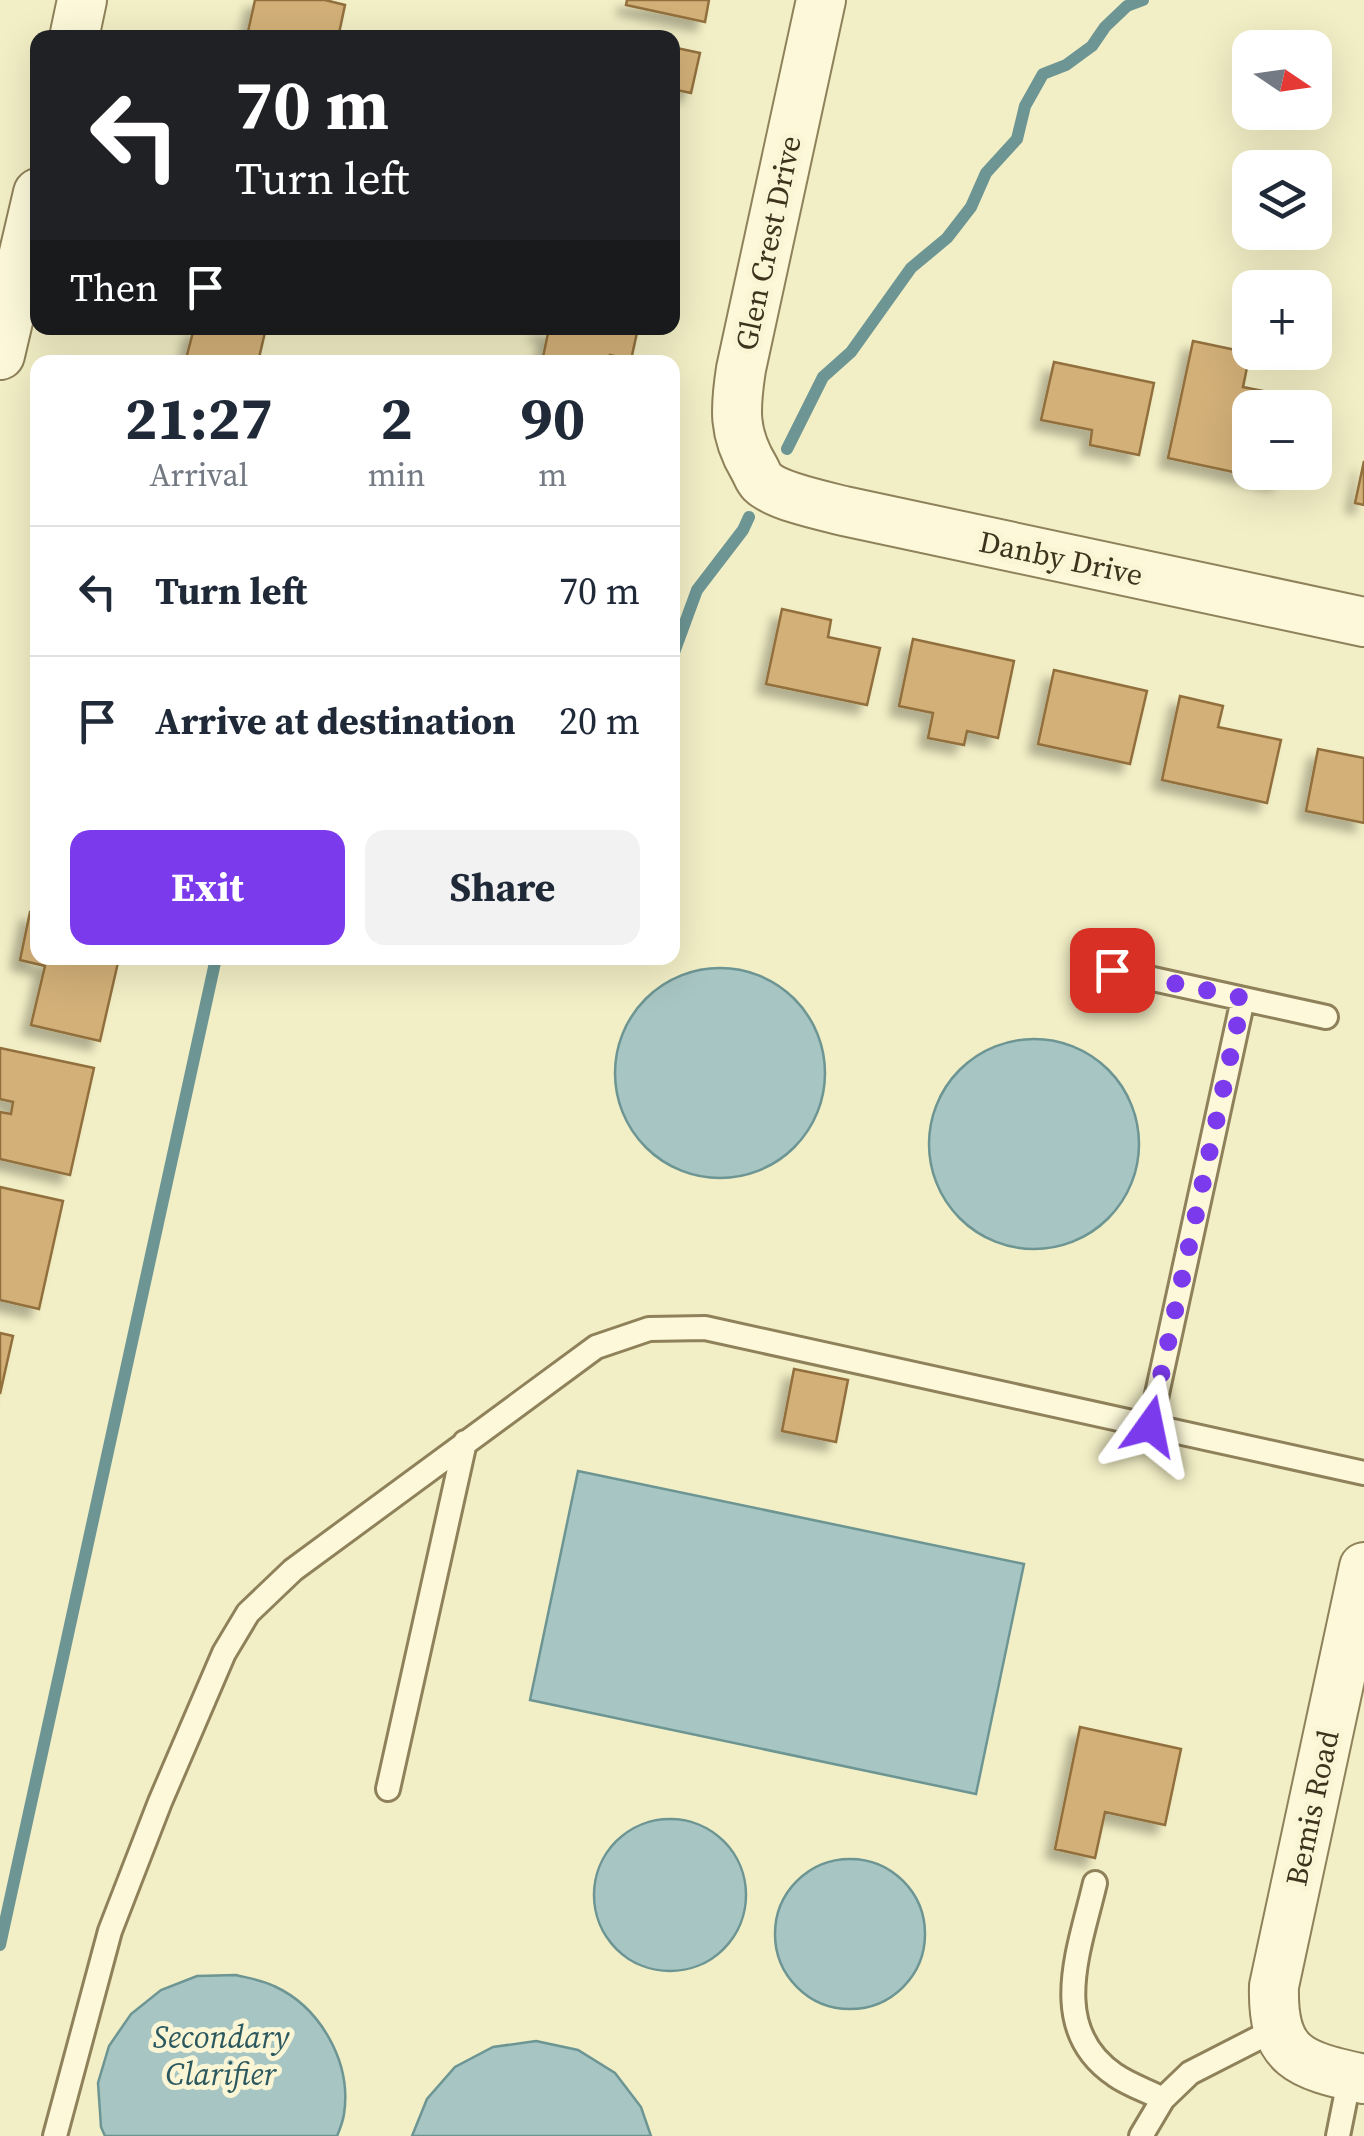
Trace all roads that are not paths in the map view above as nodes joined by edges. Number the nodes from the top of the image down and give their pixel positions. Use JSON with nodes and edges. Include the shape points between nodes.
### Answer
{"nodes":[{"id":1,"x":82,"y":0,"type":"edge"},
{"id":2,"x":821,"y":0,"type":"edge"},
{"id":3,"x":76,"y":30,"type":"edge"},
{"id":4,"x":30,"y":227,"type":"edge"},
{"id":5,"x":0,"y":355,"type":"edge"},
{"id":6,"x":762,"y":482,"type":"joint"},
{"id":7,"x":1364,"y":622,"type":"edge"},
{"id":8,"x":1112,"y":970,"type":"dead end"},
{"id":9,"x":1243,"y":998,"type":"junction"},
{"id":10,"x":1326,"y":1016,"type":"dead end"},
{"id":11,"x":1150,"y":1426,"type":"junction"},
{"id":12,"x":465,"y":1442,"type":"junction"},
{"id":13,"x":1364,"y":1473,"type":"edge"},
{"id":14,"x":1364,"y":1568,"type":"edge"},
{"id":15,"x":388,"y":1789,"type":"dead end"},
{"id":16,"x":1095,"y":1883,"type":"dead end"},
{"id":17,"x":1282,"y":2038,"type":"junction"},
{"id":18,"x":1357,"y":2078,"type":"edge"},
{"id":19,"x":1163,"y":2099,"type":"junction"},
{"id":20,"x":55,"y":2136,"type":"edge"},
{"id":21,"x":1141,"y":2136,"type":"edge"},
{"id":22,"x":1338,"y":2136,"type":"edge"}],
"edges":[{"from":1,"to":3,"type":"street"},
{"from":2,"to":6,"type":"street","name":"Glen Crest Drive","via":[[736,401],[736,427]]},
{"from":4,"to":5,"type":"street"},
{"from":6,"to":7,"type":"street","name":"Danby Drive","via":[[844,512]]},
{"from":8,"to":9,"type":"lane"},
{"from":9,"to":10,"type":"lane"},
{"from":9,"to":11,"type":"lane"},
{"from":11,"to":12,"type":"lane","via":[[704,1328],[649,1329],[596,1347]]},
{"from":11,"to":13,"type":"lane"},
{"from":12,"to":15,"type":"lane"},
{"from":12,"to":20,"type":"lane","via":[[293,1570],[248,1613],[224,1653],[110,1931]]},
{"from":14,"to":17,"type":"street","name":"Bemis Road","via":[[1274,1986]]},
{"from":16,"to":19,"type":"lane","via":[[1073,1980],[1079,2034],[1116,2076]]},
{"from":17,"to":18,"type":"street","via":[[1307,2064]]},
{"from":17,"to":19,"type":"lane","via":[[1190,2073]]},
{"from":18,"to":22,"type":"lane"},
{"from":19,"to":21,"type":"lane"}]}
